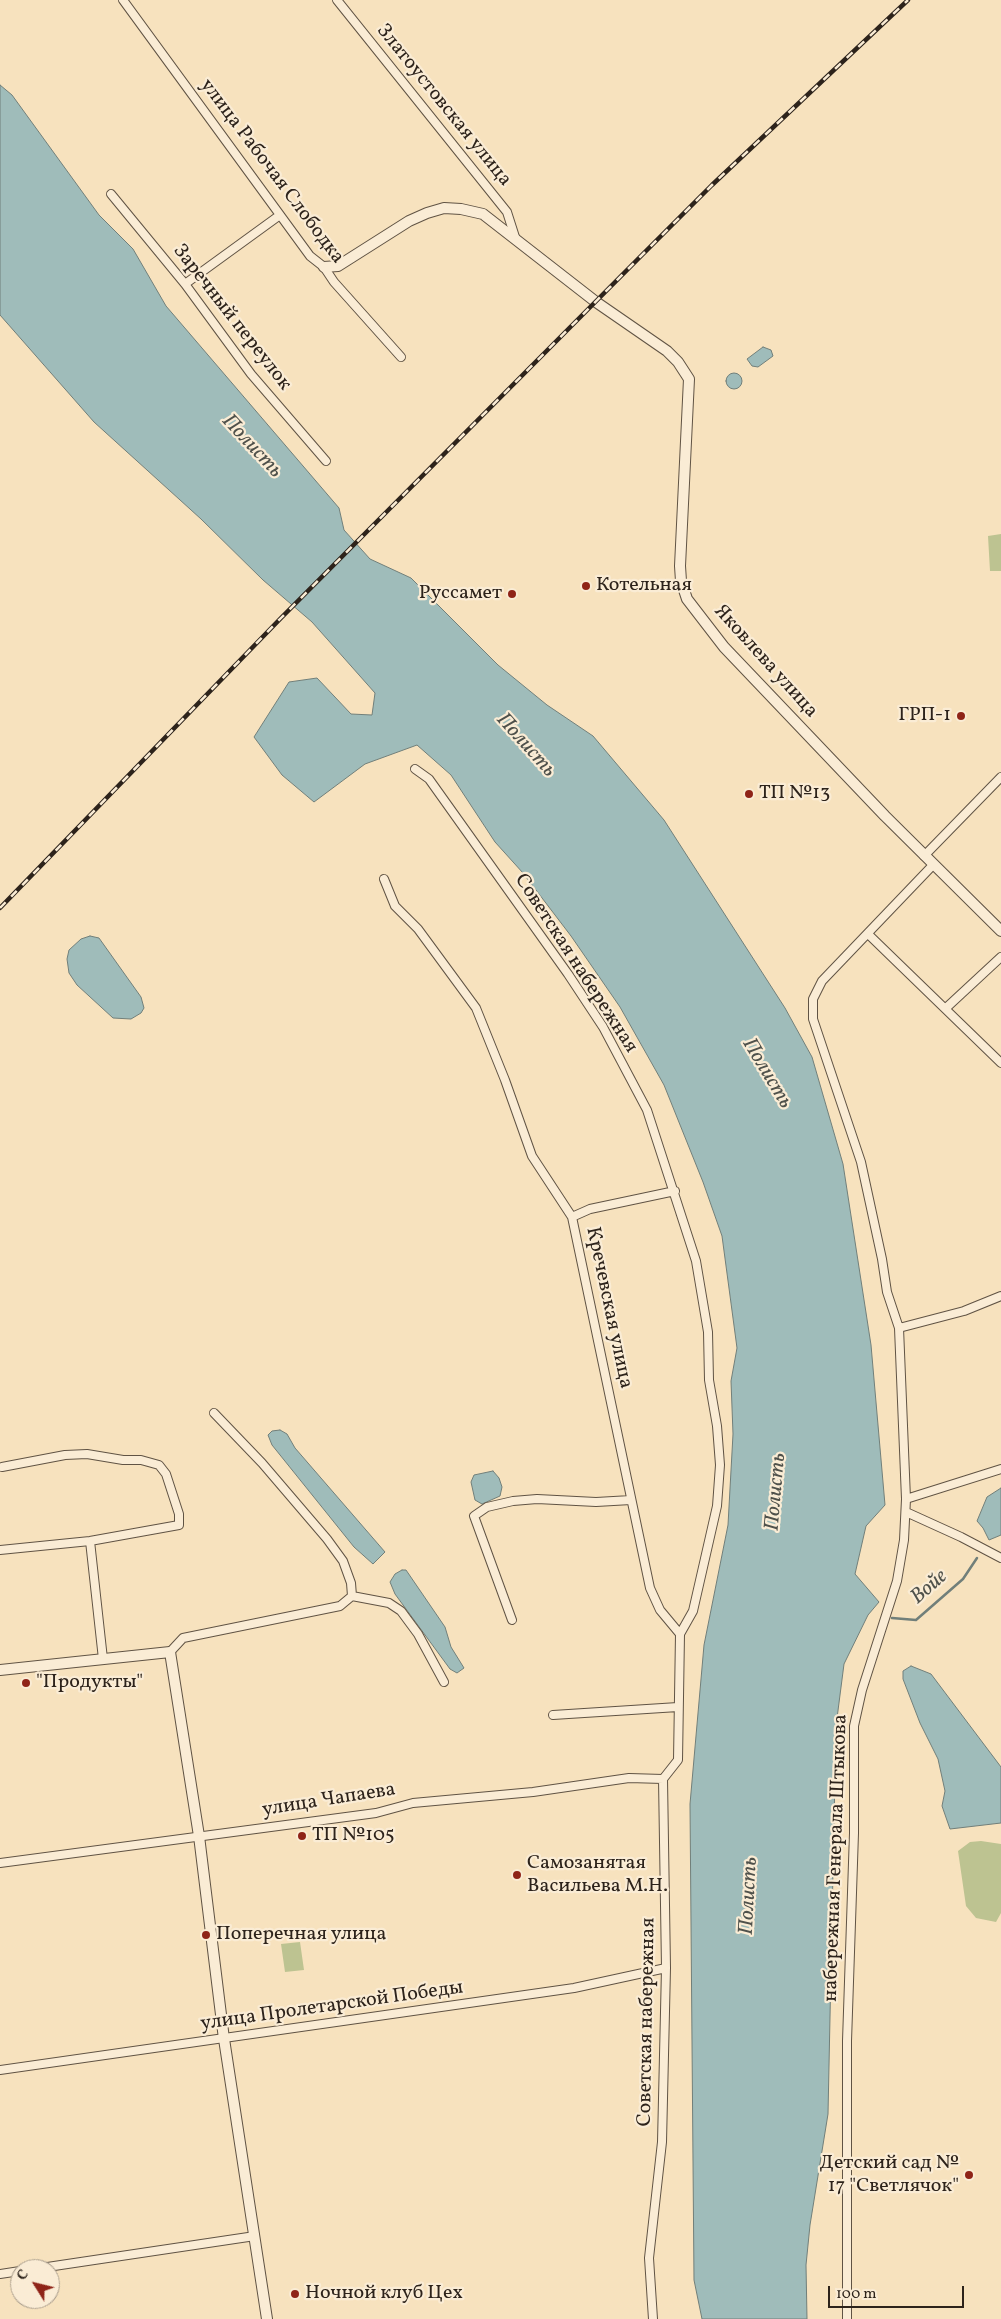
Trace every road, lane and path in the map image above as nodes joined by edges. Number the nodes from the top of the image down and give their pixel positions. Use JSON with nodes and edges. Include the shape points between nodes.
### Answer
{"nodes":[{"id":1,"x":123,"y":0,"type":"edge"},
{"id":2,"x":337,"y":0,"type":"edge"},
{"id":3,"x":111,"y":194,"type":"dead end"},
{"id":4,"x":280,"y":215,"type":"junction"},
{"id":5,"x":514,"y":237,"type":"junction"},
{"id":6,"x":324,"y":266,"type":"junction"},
{"id":7,"x":185,"y":284,"type":"junction"},
{"id":8,"x":401,"y":357,"type":"dead end"},
{"id":9,"x":326,"y":460,"type":"dead end"},
{"id":10,"x":415,"y":769,"type":"dead end"},
{"id":11,"x":1001,"y":777,"type":"edge"},
{"id":12,"x":924,"y":856,"type":"junction"},
{"id":13,"x":934,"y":866,"type":"junction"},
{"id":14,"x":384,"y":879,"type":"dead end"},
{"id":15,"x":1001,"y":931,"type":"edge"},
{"id":16,"x":868,"y":934,"type":"junction"},
{"id":17,"x":1001,"y":957,"type":"edge"},
{"id":18,"x":946,"y":1008,"type":"junction"},
{"id":19,"x":1001,"y":1063,"type":"edge"},
{"id":20,"x":675,"y":1191,"type":"junction"},
{"id":21,"x":572,"y":1217,"type":"junction"},
{"id":22,"x":1001,"y":1296,"type":"edge"},
{"id":23,"x":899,"y":1328,"type":"junction"},
{"id":24,"x":214,"y":1413,"type":"dead end"},
{"id":25,"x":2,"y":1467,"type":"dead end"},
{"id":26,"x":1001,"y":1469,"type":"edge"},
{"id":27,"x":631,"y":1500,"type":"junction"},
{"id":28,"x":906,"y":1500,"type":"junction"},
{"id":29,"x":906,"y":1512,"type":"junction"},
{"id":30,"x":90,"y":1541,"type":"junction"},
{"id":31,"x":0,"y":1550,"type":"edge"},
{"id":32,"x":1001,"y":1558,"type":"edge"},
{"id":33,"x":352,"y":1596,"type":"junction"},
{"id":34,"x":512,"y":1620,"type":"dead end"},
{"id":35,"x":680,"y":1634,"type":"junction"},
{"id":36,"x":170,"y":1652,"type":"junction"},
{"id":37,"x":103,"y":1659,"type":"junction"},
{"id":38,"x":0,"y":1670,"type":"edge"},
{"id":39,"x":444,"y":1682,"type":"dead end"},
{"id":40,"x":678,"y":1708,"type":"junction"},
{"id":41,"x":553,"y":1715,"type":"dead end"},
{"id":42,"x":663,"y":1779,"type":"junction"},
{"id":43,"x":198,"y":1836,"type":"junction"},
{"id":44,"x":0,"y":1863,"type":"edge"},
{"id":45,"x":666,"y":1968,"type":"junction"},
{"id":46,"x":224,"y":2039,"type":"junction"},
{"id":47,"x":0,"y":2070,"type":"edge"},
{"id":48,"x":255,"y":2236,"type":"junction"},
{"id":49,"x":60,"y":2265,"type":"edge"},
{"id":50,"x":267,"y":2319,"type":"edge"},
{"id":51,"x":653,"y":2319,"type":"edge"},
{"id":52,"x":848,"y":2319,"type":"edge"}],
"edges":[{"from":1,"to":4,"type":"street","name":"улица Рабочая Слободка"},
{"from":2,"to":5,"type":"street","name":"Златоустовская улица","via":[[507,212]]},
{"from":3,"to":7,"type":"street","name":"Заречный переулок"},
{"from":4,"to":6,"type":"street","name":"улица Рабочая Слободка","via":[[310,256]]},
{"from":4,"to":7,"type":"street"},
{"from":5,"to":6,"type":"street","name":"Яковлева улица","via":[[483,214],[444,208],[409,221],[338,266]]},
{"from":5,"to":12,"type":"street","name":"Яковлева улица","via":[[678,362],[688,379],[680,566],[687,598],[724,647]]},
{"from":6,"to":8,"type":"street","name":"улица Рабочая Слободка","via":[[334,282]]},
{"from":7,"to":9,"type":"street","name":"Заречный переулок","via":[[251,374]]},
{"from":10,"to":20,"type":"street","name":"Советская набережная","via":[[429,779],[603,1027],[647,1110]]},
{"from":11,"to":12,"type":"street"},
{"from":12,"to":13,"type":"street","name":"Яковлева улица"},
{"from":13,"to":15,"type":"street","name":"Яковлева улица"},
{"from":13,"to":16,"type":"street","name":"набережная Генерала Штыкова"},
{"from":14,"to":21,"type":"street","name":"Кречевская улица","via":[[395,906],[418,929],[476,1008],[532,1156]]},
{"from":16,"to":18,"type":"street"},
{"from":16,"to":23,"type":"street","name":"набережная Генерала Штыкова","via":[[822,981],[812,999],[813,1019],[861,1162],[887,1292]]},
{"from":17,"to":18,"type":"street"},
{"from":18,"to":19,"type":"street"},
{"from":20,"to":21,"type":"street","via":[[590,1209]]},
{"from":20,"to":35,"type":"street","name":"Советская набережная","via":[[696,1261],[708,1332],[709,1380],[720,1465],[717,1506],[693,1611]]},
{"from":21,"to":27,"type":"street","name":"Кречевская улица"},
{"from":22,"to":23,"type":"street","via":[[964,1311]]},
{"from":23,"to":28,"type":"street","name":"набережная Генерала Штыкова"},
{"from":24,"to":33,"type":"street","via":[[327,1539],[343,1561]]},
{"from":25,"to":30,"type":"street","via":[[87,1454],[159,1465],[166,1474],[179,1514],[178,1525]]},
{"from":26,"to":28,"type":"street"},
{"from":27,"to":34,"type":"street","via":[[513,1501],[488,1507],[474,1516]]},
{"from":27,"to":35,"type":"street","name":"Кречевская улица","via":[[650,1588],[660,1610]]},
{"from":28,"to":29,"type":"street","name":"набережная Генерала Штыкова"},
{"from":29,"to":32,"type":"street"},
{"from":29,"to":52,"type":"street","name":"набережная Генерала Штыкова","via":[[897,1581],[862,1690],[854,1726],[847,2041]]},
{"from":30,"to":31,"type":"street"},
{"from":30,"to":37,"type":"street"},
{"from":33,"to":36,"type":"street","via":[[340,1606],[183,1638]]},
{"from":33,"to":39,"type":"street","via":[[389,1603],[401,1611],[418,1634]]},
{"from":35,"to":40,"type":"street","name":"Советская набережная"},
{"from":36,"to":37,"type":"street"},
{"from":36,"to":43,"type":"street"},
{"from":37,"to":38,"type":"street"},
{"from":40,"to":41,"type":"street"},
{"from":40,"to":42,"type":"street","name":"Советская набережная","via":[[678,1760]]},
{"from":42,"to":43,"type":"street","name":"улица Чапаева","via":[[629,1778],[533,1792],[413,1803],[376,1813]]},
{"from":42,"to":45,"type":"street","name":"Советская набережная"},
{"from":43,"to":44,"type":"street","name":"улица Чапаева"},
{"from":43,"to":46,"type":"street"},
{"from":45,"to":46,"type":"street","name":"улица Пролетарской Победы","via":[[574,1988]]},
{"from":45,"to":51,"type":"street","name":"Советская набережная","via":[[662,2142],[649,2258]]},
{"from":46,"to":47,"type":"street","name":"улица Пролетарской Победы"},
{"from":46,"to":48,"type":"street"},
{"from":48,"to":49,"type":"street"},
{"from":48,"to":50,"type":"street"}]}
